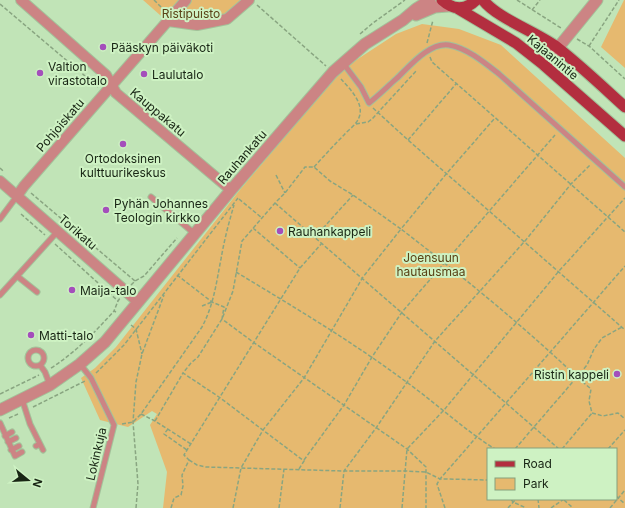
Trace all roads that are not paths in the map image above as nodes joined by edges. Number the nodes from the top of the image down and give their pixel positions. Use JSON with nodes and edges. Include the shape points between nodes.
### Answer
{"nodes":[{"id":1,"x":21,"y":0,"type":"edge"},
{"id":2,"x":186,"y":0,"type":"edge"},
{"id":3,"x":430,"y":0,"type":"edge"},
{"id":4,"x":476,"y":0,"type":"edge"},
{"id":5,"x":483,"y":0,"type":"edge"},
{"id":6,"x":597,"y":0,"type":"edge"},
{"id":7,"x":253,"y":2,"type":"edge"},
{"id":8,"x":449,"y":5,"type":"edge"},
{"id":9,"x":167,"y":16,"type":"junction"},
{"id":10,"x":403,"y":20,"type":"junction"},
{"id":11,"x":557,"y":48,"type":"junction"},
{"id":12,"x":343,"y":63,"type":"junction"},
{"id":13,"x":544,"y":64,"type":"junction"},
{"id":14,"x":112,"y":85,"type":"junction"},
{"id":15,"x":625,"y":107,"type":"edge"},
{"id":16,"x":625,"y":136,"type":"edge"},
{"id":17,"x":0,"y":181,"type":"edge"},
{"id":18,"x":625,"y":188,"type":"edge"},
{"id":19,"x":235,"y":194,"type":"junction"},
{"id":20,"x":150,"y":197,"type":"dead end"},
{"id":21,"x":14,"y":200,"type":"junction"},
{"id":22,"x":0,"y":219,"type":"edge"},
{"id":23,"x":58,"y":232,"type":"junction"},
{"id":24,"x":195,"y":234,"type":"junction"},
{"id":25,"x":17,"y":276,"type":"junction"},
{"id":26,"x":37,"y":292,"type":"dead end"},
{"id":27,"x":0,"y":295,"type":"edge"},
{"id":28,"x":138,"y":302,"type":"junction"},
{"id":29,"x":80,"y":364,"type":"junction"},
{"id":30,"x":40,"y":365,"type":"dead end"},
{"id":31,"x":50,"y":385,"type":"junction"},
{"id":32,"x":22,"y":399,"type":"junction"},
{"id":33,"x":0,"y":410,"type":"edge"},
{"id":34,"x":0,"y":424,"type":"edge"},
{"id":35,"x":12,"y":432,"type":"dead end"},
{"id":36,"x":5,"y":436,"type":"junction"},
{"id":37,"x":16,"y":438,"type":"dead end"},
{"id":38,"x":8,"y":442,"type":"junction"},
{"id":39,"x":19,"y":446,"type":"dead end"},
{"id":40,"x":12,"y":450,"type":"junction"},
{"id":41,"x":43,"y":450,"type":"dead end"},
{"id":42,"x":22,"y":452,"type":"dead end"},
{"id":43,"x":93,"y":508,"type":"edge"}],
"edges":[{"from":1,"to":14,"type":"street","name":"Kauppakatu","via":[[106,75]]},
{"from":2,"to":9,"type":"street","name":"Pohjoiskatu"},
{"from":3,"to":10,"type":"street","name":"Rauhankatu"},
{"from":4,"to":8,"type":"main road","via":[[464,8]]},
{"from":5,"to":11,"type":"main road","name":"Kajaanintie","via":[[502,16]]},
{"from":6,"to":11,"type":"street"},
{"from":7,"to":9,"type":"street","via":[[227,19],[197,25]]},
{"from":8,"to":10,"type":"street","name":"Rauhankatu","via":[[436,7]]},
{"from":8,"to":13,"type":"main road","name":"Kajaanintie","via":[[516,43]]},
{"from":9,"to":14,"type":"street","name":"Pohjoiskatu"},
{"from":10,"to":12,"type":"street","name":"Rauhankatu","via":[[365,44]]},
{"from":11,"to":13,"type":"street"},
{"from":11,"to":15,"type":"main road","name":"Kajaanintie"},
{"from":12,"to":18,"type":"lane","via":[[361,87],[369,104],[428,51],[439,45],[461,49],[482,60]]},
{"from":12,"to":19,"type":"street","name":"Rauhankatu"},
{"from":13,"to":16,"type":"main road","name":"Kajaanintie"},
{"from":14,"to":19,"type":"street","name":"Kauppakatu","via":[[116,93]]},
{"from":14,"to":21,"type":"street","name":"Pohjoiskatu"},
{"from":17,"to":21,"type":"street","name":"Torikatu"},
{"from":19,"to":24,"type":"street","name":"Rauhankatu"},
{"from":20,"to":24,"type":"lane"},
{"from":21,"to":22,"type":"lane"},
{"from":21,"to":23,"type":"street","name":"Torikatu"},
{"from":23,"to":25,"type":"lane"},
{"from":23,"to":28,"type":"street","name":"Torikatu"},
{"from":24,"to":28,"type":"street","name":"Rauhankatu"},
{"from":25,"to":26,"type":"lane"},
{"from":25,"to":27,"type":"lane"},
{"from":28,"to":29,"type":"street","name":"Rauhankatu","via":[[105,342]]},
{"from":29,"to":31,"type":"street","name":"Rauhankatu"},
{"from":29,"to":43,"type":"lane","name":"Lokinkuja","via":[[91,378],[114,425]]},
{"from":30,"to":31,"type":"lane"},
{"from":31,"to":32,"type":"street","name":"Rauhankatu"},
{"from":32,"to":33,"type":"street","name":"Rauhankatu"},
{"from":32,"to":41,"type":"lane","via":[[27,410],[28,424]]},
{"from":34,"to":36,"type":"lane"},
{"from":35,"to":36,"type":"lane"},
{"from":36,"to":38,"type":"lane"},
{"from":37,"to":38,"type":"lane"},
{"from":38,"to":40,"type":"lane"},
{"from":39,"to":40,"type":"lane"},
{"from":40,"to":42,"type":"lane","via":[[14,456]]}]}
